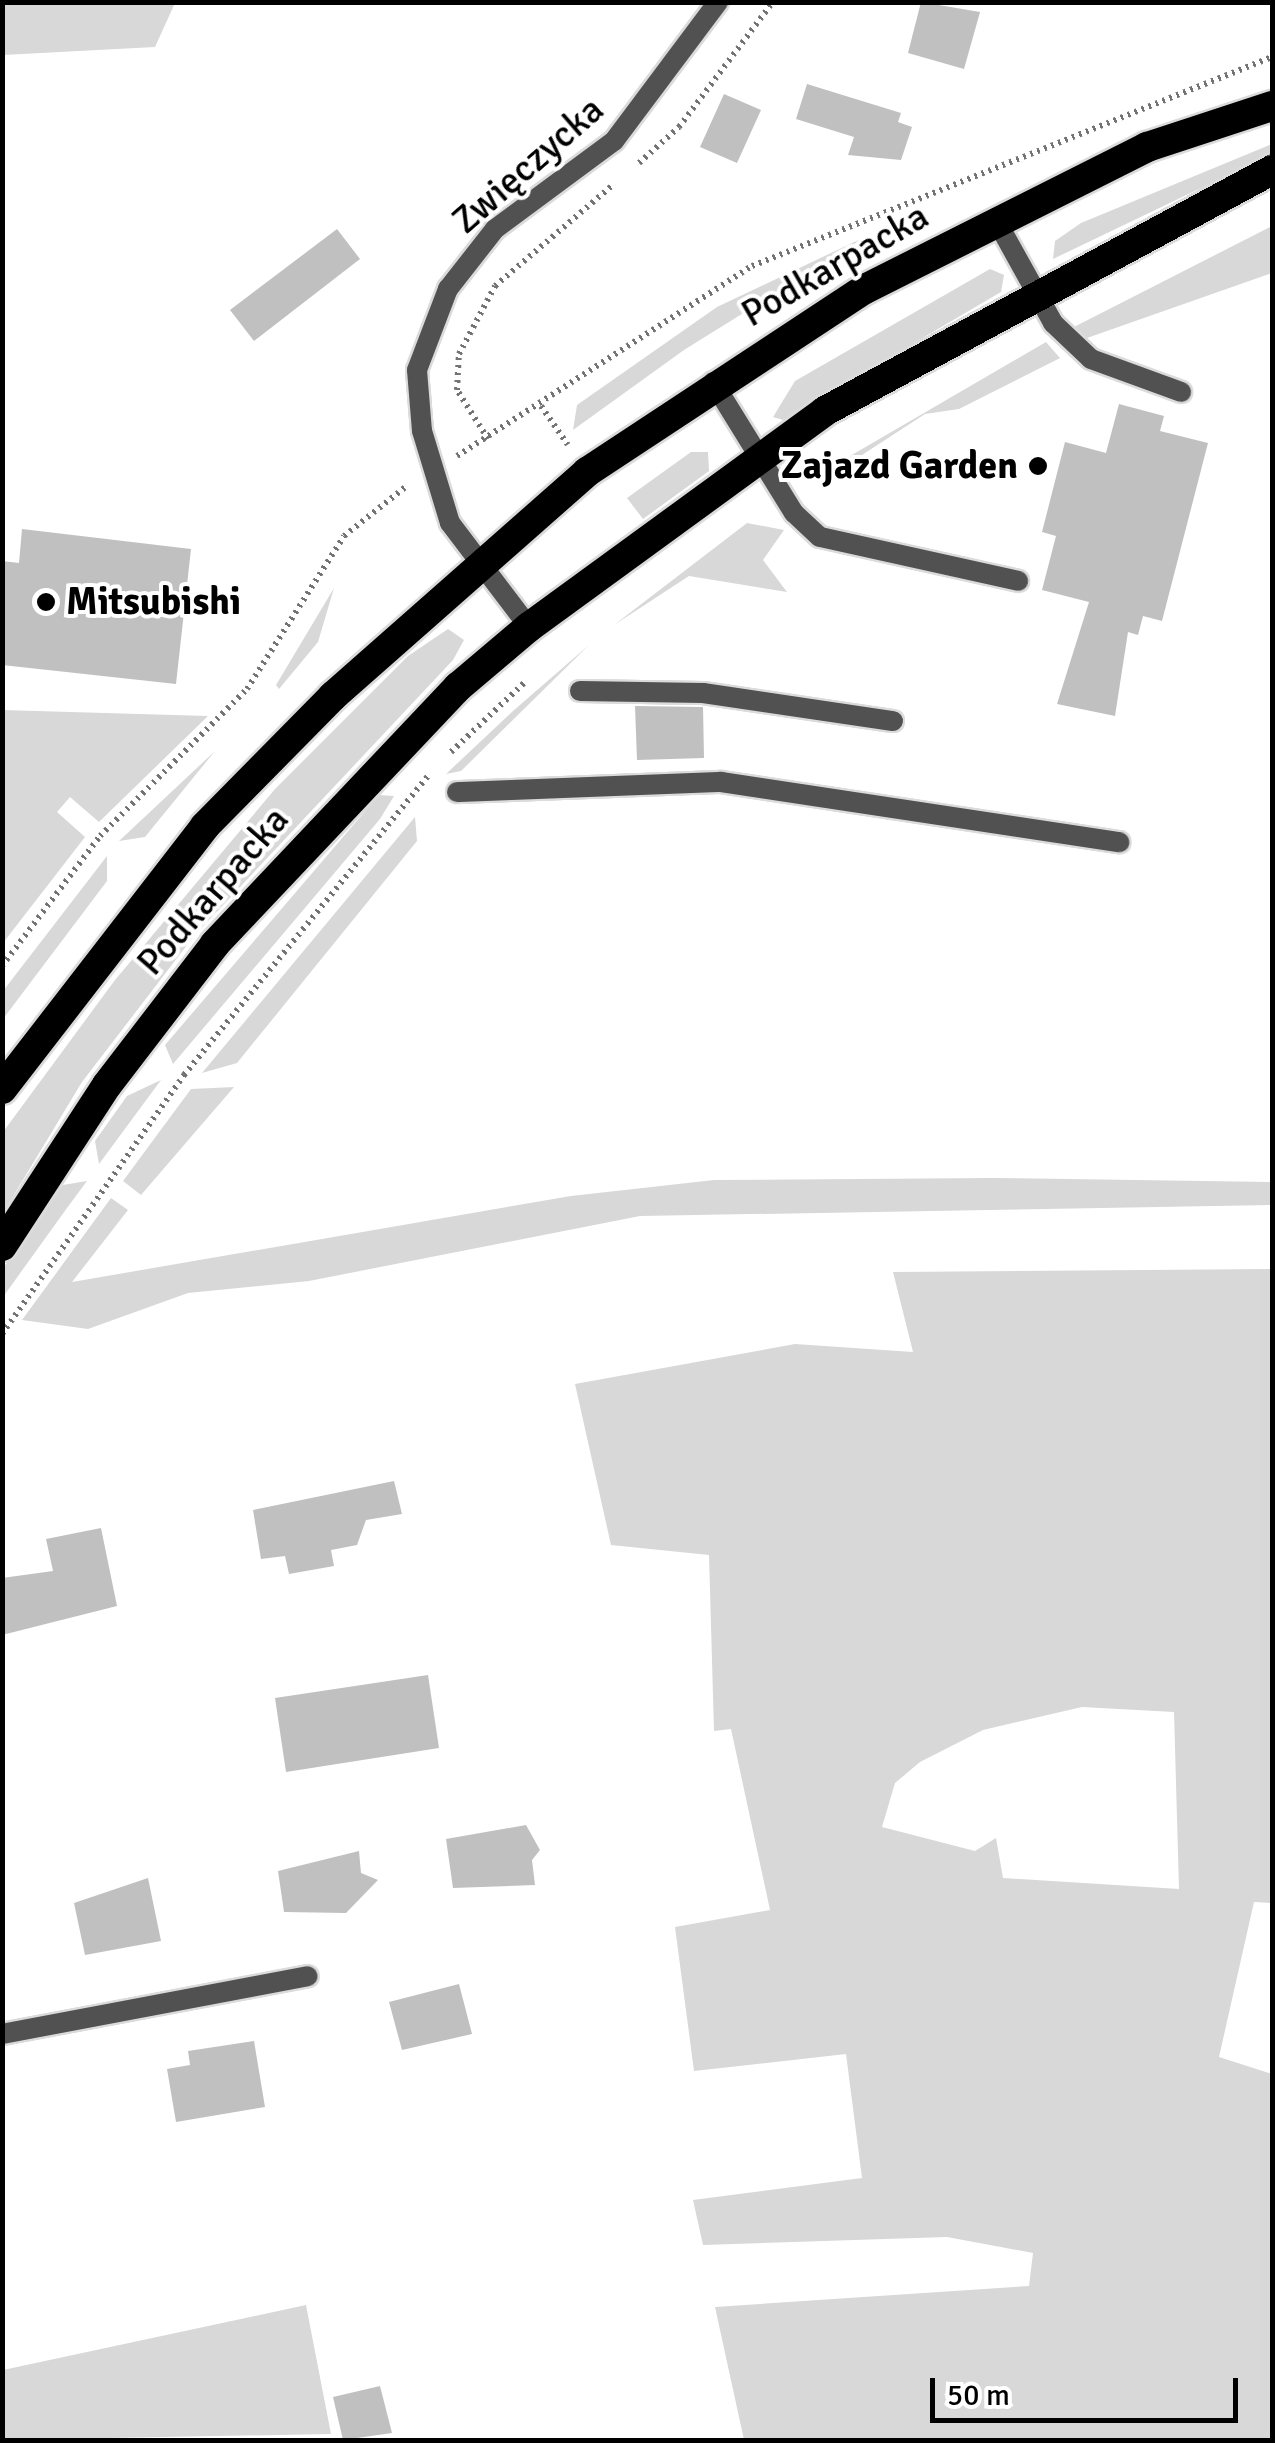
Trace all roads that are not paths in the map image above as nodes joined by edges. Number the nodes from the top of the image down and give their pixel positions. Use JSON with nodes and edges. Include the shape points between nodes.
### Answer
{"nodes":[{"id":1,"x":718,"y":2,"type":"edge"},
{"id":2,"x":1272,"y":106,"type":"edge"},
{"id":3,"x":1272,"y":170,"type":"edge"},
{"id":4,"x":996,"y":220,"type":"junction"},
{"id":5,"x":1034,"y":291,"type":"junction"},
{"id":6,"x":713,"y":382,"type":"junction"},
{"id":7,"x":1181,"y":392,"type":"dead end"},
{"id":8,"x":762,"y":452,"type":"junction"},
{"id":9,"x":477,"y":563,"type":"junction"},
{"id":10,"x":1018,"y":582,"type":"dead end"},
{"id":11,"x":529,"y":626,"type":"junction"},
{"id":12,"x":580,"y":691,"type":"dead end"},
{"id":13,"x":893,"y":721,"type":"dead end"},
{"id":14,"x":457,"y":792,"type":"dead end"},
{"id":15,"x":1120,"y":842,"type":"dead end"},
{"id":16,"x":2,"y":1088,"type":"edge"},
{"id":17,"x":2,"y":1246,"type":"edge"},
{"id":18,"x":308,"y":1976,"type":"dead end"},
{"id":19,"x":2,"y":2034,"type":"edge"}],
"edges":[{"from":1,"to":9,"type":"street","name":"Zwięczycka","via":[[614,141],[495,230],[448,289],[417,370],[433,470],[450,523]]},
{"from":2,"to":4,"type":"highway","name":"Podkarpacka","via":[[1147,147]]},
{"from":3,"to":5,"type":"highway","name":"Podkarpacka"},
{"from":4,"to":5,"type":"street"},
{"from":4,"to":6,"type":"highway","name":"Podkarpacka"},
{"from":5,"to":7,"type":"street","via":[[1090,359]]},
{"from":5,"to":8,"type":"highway","name":"Podkarpacka"},
{"from":6,"to":8,"type":"street"},
{"from":6,"to":9,"type":"highway","name":"Podkarpacka"},
{"from":8,"to":10,"type":"street","via":[[794,513],[820,537]]},
{"from":8,"to":11,"type":"highway","name":"Podkarpacka"},
{"from":9,"to":11,"type":"street"},
{"from":9,"to":16,"type":"highway","name":"Podkarpacka","via":[[205,826]]},
{"from":11,"to":17,"type":"highway","name":"Podkarpacka","via":[[446,700],[215,944],[107,1085]]},
{"from":12,"to":13,"type":"street","via":[[704,693]]},
{"from":14,"to":15,"type":"street","via":[[721,782]]},
{"from":18,"to":19,"type":"street"}]}
